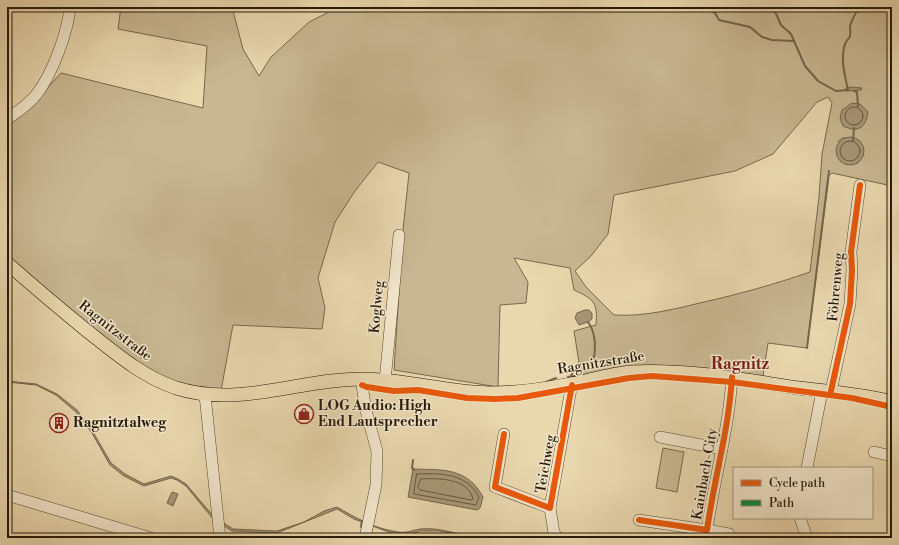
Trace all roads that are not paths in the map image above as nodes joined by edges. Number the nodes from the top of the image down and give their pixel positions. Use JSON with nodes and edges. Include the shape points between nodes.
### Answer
{"nodes":[{"id":1,"x":70,"y":7,"type":"edge"},
{"id":2,"x":7,"y":119,"type":"edge"},
{"id":3,"x":860,"y":185,"type":"dead end"},
{"id":4,"x":399,"y":235,"type":"dead end"},
{"id":5,"x":7,"y":263,"type":"edge"},
{"id":6,"x":732,"y":377,"type":"junction"},
{"id":7,"x":361,"y":379,"type":"junction"},
{"id":8,"x":385,"y":381,"type":"junction"},
{"id":9,"x":572,"y":384,"type":"junction"},
{"id":10,"x":827,"y":391,"type":"junction"},
{"id":11,"x":204,"y":395,"type":"junction"},
{"id":12,"x":892,"y":402,"type":"edge"},
{"id":13,"x":504,"y":434,"type":"dead end"},
{"id":14,"x":660,"y":437,"type":"dead end"},
{"id":15,"x":722,"y":449,"type":"junction"},
{"id":16,"x":874,"y":452,"type":"dead end"},
{"id":17,"x":892,"y":456,"type":"edge"},
{"id":18,"x":808,"y":467,"type":"edge"},
{"id":19,"x":7,"y":495,"type":"edge"},
{"id":20,"x":550,"y":508,"type":"junction"},
{"id":21,"x":800,"y":519,"type":"edge"},
{"id":22,"x":639,"y":520,"type":"dead end"},
{"id":23,"x":707,"y":530,"type":"junction"},
{"id":24,"x":220,"y":534,"type":"edge"},
{"id":25,"x":729,"y":534,"type":"dead end"},
{"id":26,"x":365,"y":535,"type":"edge"},
{"id":27,"x":151,"y":538,"type":"edge"},
{"id":28,"x":558,"y":538,"type":"edge"},
{"id":29,"x":807,"y":538,"type":"edge"}],
"edges":[{"from":1,"to":2,"type":"street","via":[[69,22],[45,80],[36,95]]},
{"from":3,"to":10,"type":"street","name":"Föhrenweg","via":[[851,252],[850,304]]},
{"from":4,"to":8,"type":"street","name":"Koglweg"},
{"from":5,"to":11,"type":"main road","name":"Ragnitzstraße","via":[[141,373],[174,387]]},
{"from":6,"to":9,"type":"main road","name":"Ragnitzstraße","via":[[628,372]]},
{"from":6,"to":10,"type":"main road","name":"Ragnitzstraße"},
{"from":6,"to":15,"type":"street","name":"Kainbach-City"},
{"from":7,"to":8,"type":"main road","name":"Ragnitzstraße"},
{"from":7,"to":11,"type":"main road","name":"Ragnitzstraße","via":[[245,395]]},
{"from":7,"to":26,"type":"street","via":[[366,411],[377,451],[376,485]]},
{"from":8,"to":9,"type":"main road","name":"Ragnitzstraße","via":[[492,393]]},
{"from":9,"to":20,"type":"street","name":"Teichweg"},
{"from":10,"to":12,"type":"main road","name":"Ragnitzstraße"},
{"from":10,"to":18,"type":"street","name":"Föhrenweg"},
{"from":11,"to":24,"type":"street"},
{"from":13,"to":20,"type":"street","name":"Teichweg","via":[[495,487]]},
{"from":14,"to":15,"type":"street"},
{"from":15,"to":23,"type":"street","name":"Kainbach-City"},
{"from":16,"to":17,"type":"street"},
{"from":19,"to":27,"type":"street"},
{"from":20,"to":28,"type":"street","name":"Teichweg","via":[[554,533]]},
{"from":21,"to":29,"type":"street"},
{"from":22,"to":23,"type":"street","name":"Kainbach-City"},
{"from":23,"to":25,"type":"street","name":"Kainbach-City"}]}
